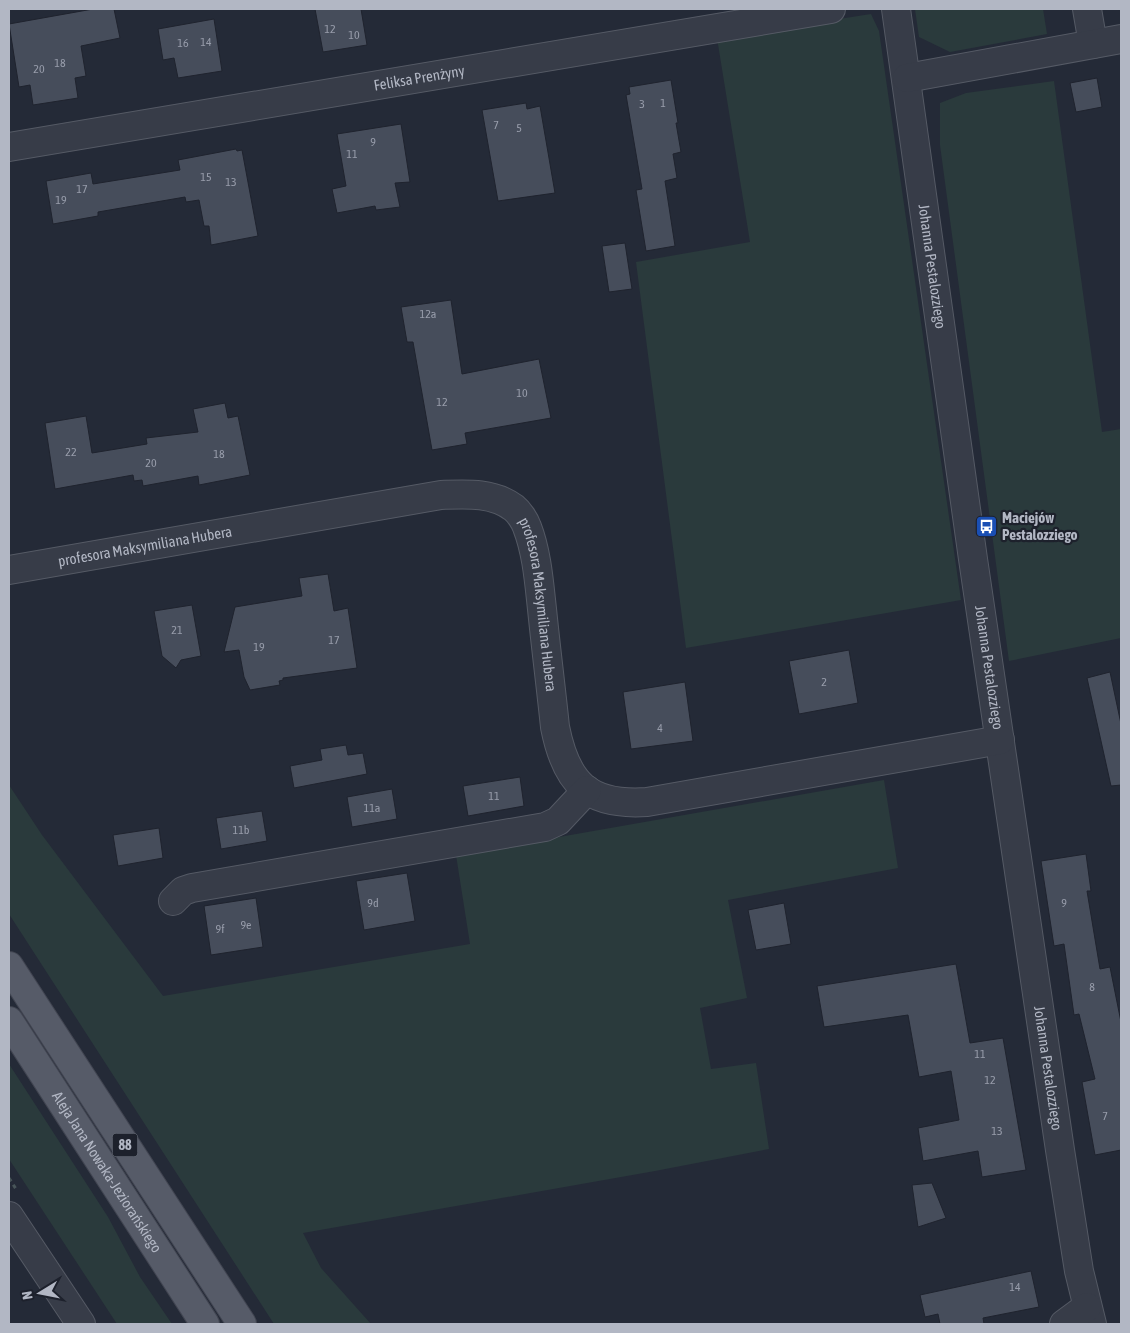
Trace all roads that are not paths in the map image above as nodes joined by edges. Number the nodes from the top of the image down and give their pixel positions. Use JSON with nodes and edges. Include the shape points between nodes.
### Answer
{"nodes":[{"id":1,"x":831,"y":9,"type":"edge"},
{"id":2,"x":896,"y":9,"type":"edge"},
{"id":3,"x":1087,"y":9,"type":"edge"},
{"id":4,"x":1121,"y":38,"type":"edge"},
{"id":5,"x":1093,"y":44,"type":"junction"},
{"id":6,"x":907,"y":78,"type":"junction"},
{"id":7,"x":9,"y":147,"type":"edge"},
{"id":8,"x":9,"y":570,"type":"edge"},
{"id":9,"x":1000,"y":740,"type":"junction"},
{"id":10,"x":587,"y":790,"type":"junction"},
{"id":11,"x":173,"y":901,"type":"dead end"},
{"id":12,"x":9,"y":966,"type":"edge"},
{"id":13,"x":9,"y":1021,"type":"edge"},
{"id":14,"x":9,"y":1216,"type":"edge"},
{"id":15,"x":1089,"y":1316,"type":"edge"},
{"id":16,"x":82,"y":1324,"type":"edge"},
{"id":17,"x":205,"y":1324,"type":"edge"},
{"id":18,"x":242,"y":1324,"type":"edge"},
{"id":19,"x":1064,"y":1324,"type":"edge"}],
"edges":[{"from":1,"to":7,"type":"street","name":"Feliksa Prenżyny"},
{"from":2,"to":6,"type":"street","name":"Johanna Pestalozziego"},
{"from":3,"to":5,"type":"street"},
{"from":4,"to":5,"type":"street"},
{"from":5,"to":6,"type":"street"},
{"from":6,"to":9,"type":"street","name":"Johanna Pestalozziego"},
{"from":8,"to":10,"type":"street","name":"profesora Maksymiliana Hubera","via":[[441,495],[465,494],[502,500],[527,524],[533,544],[560,752],[571,774]]},
{"from":9,"to":10,"type":"street","name":"profesora Maksymiliana Hubera","via":[[647,802],[625,804],[606,800]]},
{"from":9,"to":15,"type":"street","name":"Johanna Pestalozziego","via":[[1060,1150]]},
{"from":10,"to":11,"type":"street","via":[[558,821],[545,827],[192,888],[183,891]]},
{"from":12,"to":18,"type":"main road","name":"Aleja Jana Nowaka-Jeziorańskiego","number":"88"},
{"from":13,"to":17,"type":"main road","name":"Aleja Jana Nowaka-Jeziorańskiego","number":"88"},
{"from":14,"to":16,"type":"street"},
{"from":15,"to":19,"type":"street"}]}
